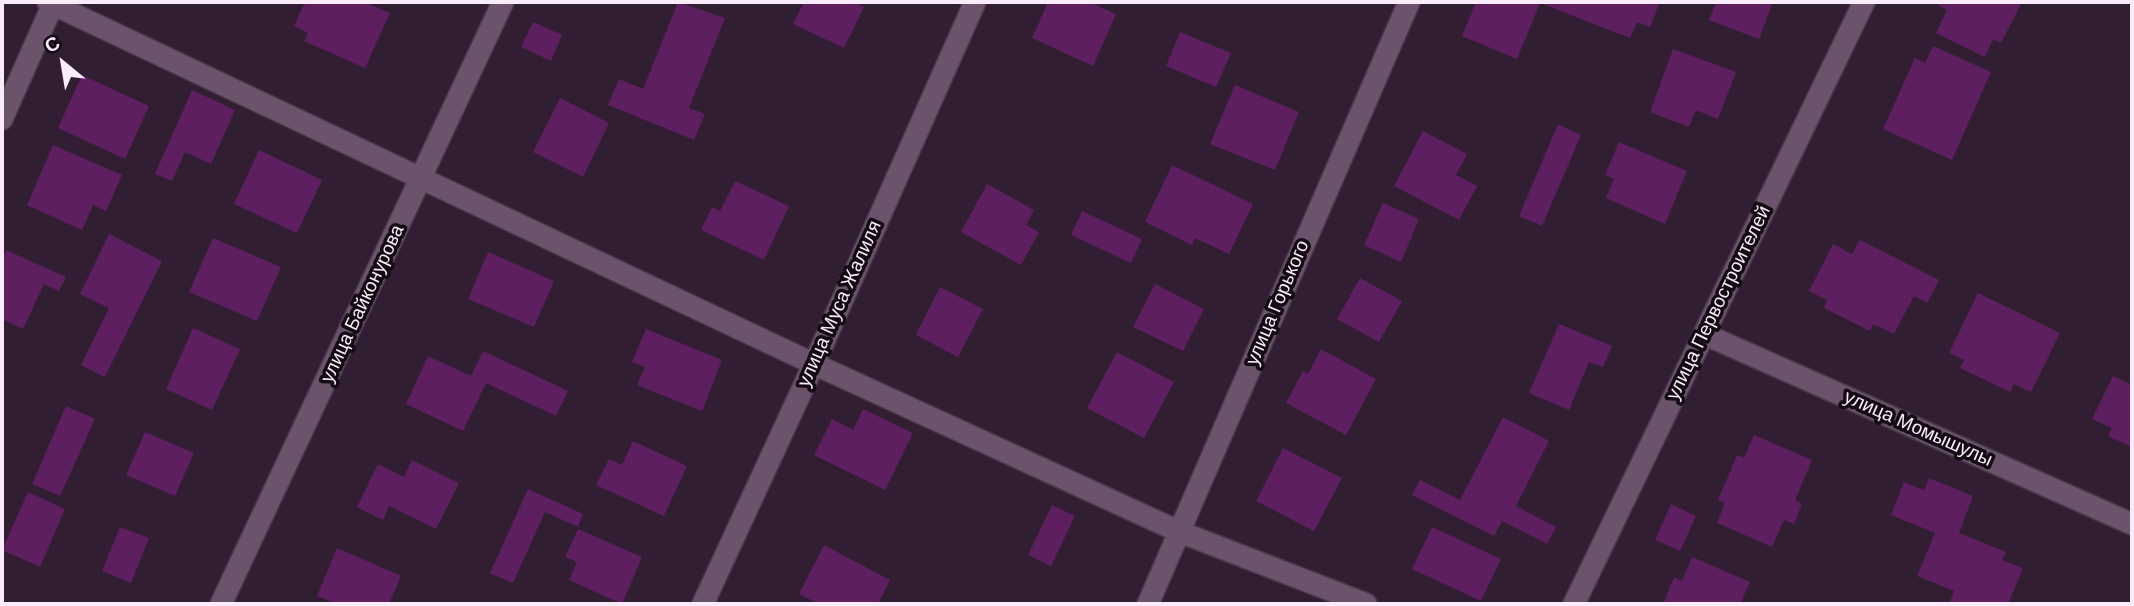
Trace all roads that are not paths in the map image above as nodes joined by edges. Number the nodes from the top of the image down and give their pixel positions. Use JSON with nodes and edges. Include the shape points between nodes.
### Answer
{"nodes":[{"id":1,"x":503,"y":2,"type":"edge"},
{"id":2,"x":975,"y":2,"type":"edge"},
{"id":3,"x":1409,"y":2,"type":"edge"},
{"id":4,"x":1864,"y":2,"type":"edge"},
{"id":5,"x":52,"y":3,"type":"edge"},
{"id":6,"x":2,"y":119,"type":"edge"},
{"id":7,"x":422,"y":178,"type":"junction"},
{"id":8,"x":1704,"y":334,"type":"junction"},
{"id":9,"x":814,"y":364,"type":"junction"},
{"id":10,"x":2132,"y":524,"type":"edge"},
{"id":11,"x":1180,"y":532,"type":"junction"},
{"id":12,"x":221,"y":604,"type":"edge"},
{"id":13,"x":703,"y":604,"type":"edge"},
{"id":14,"x":1148,"y":604,"type":"edge"},
{"id":15,"x":1366,"y":604,"type":"edge"},
{"id":16,"x":1574,"y":604,"type":"edge"}],
"edges":[{"from":1,"to":7,"type":"street","name":"улица Байконурова"},
{"from":2,"to":9,"type":"street","name":"улица Муса Жалиля"},
{"from":3,"to":11,"type":"street","name":"улица Горького"},
{"from":4,"to":8,"type":"street","name":"улица Первостроителей"},
{"from":5,"to":6,"type":"street"},
{"from":5,"to":7,"type":"street"},
{"from":7,"to":9,"type":"street"},
{"from":7,"to":12,"type":"street","name":"улица Байконурова"},
{"from":8,"to":10,"type":"street","name":"улица Момышулы"},
{"from":8,"to":16,"type":"street","name":"улица Первостроителей"},
{"from":9,"to":11,"type":"street"},
{"from":9,"to":13,"type":"street","name":"улица Муса Жалиля"},
{"from":11,"to":14,"type":"street","name":"улица Горького"},
{"from":11,"to":15,"type":"street"}]}
